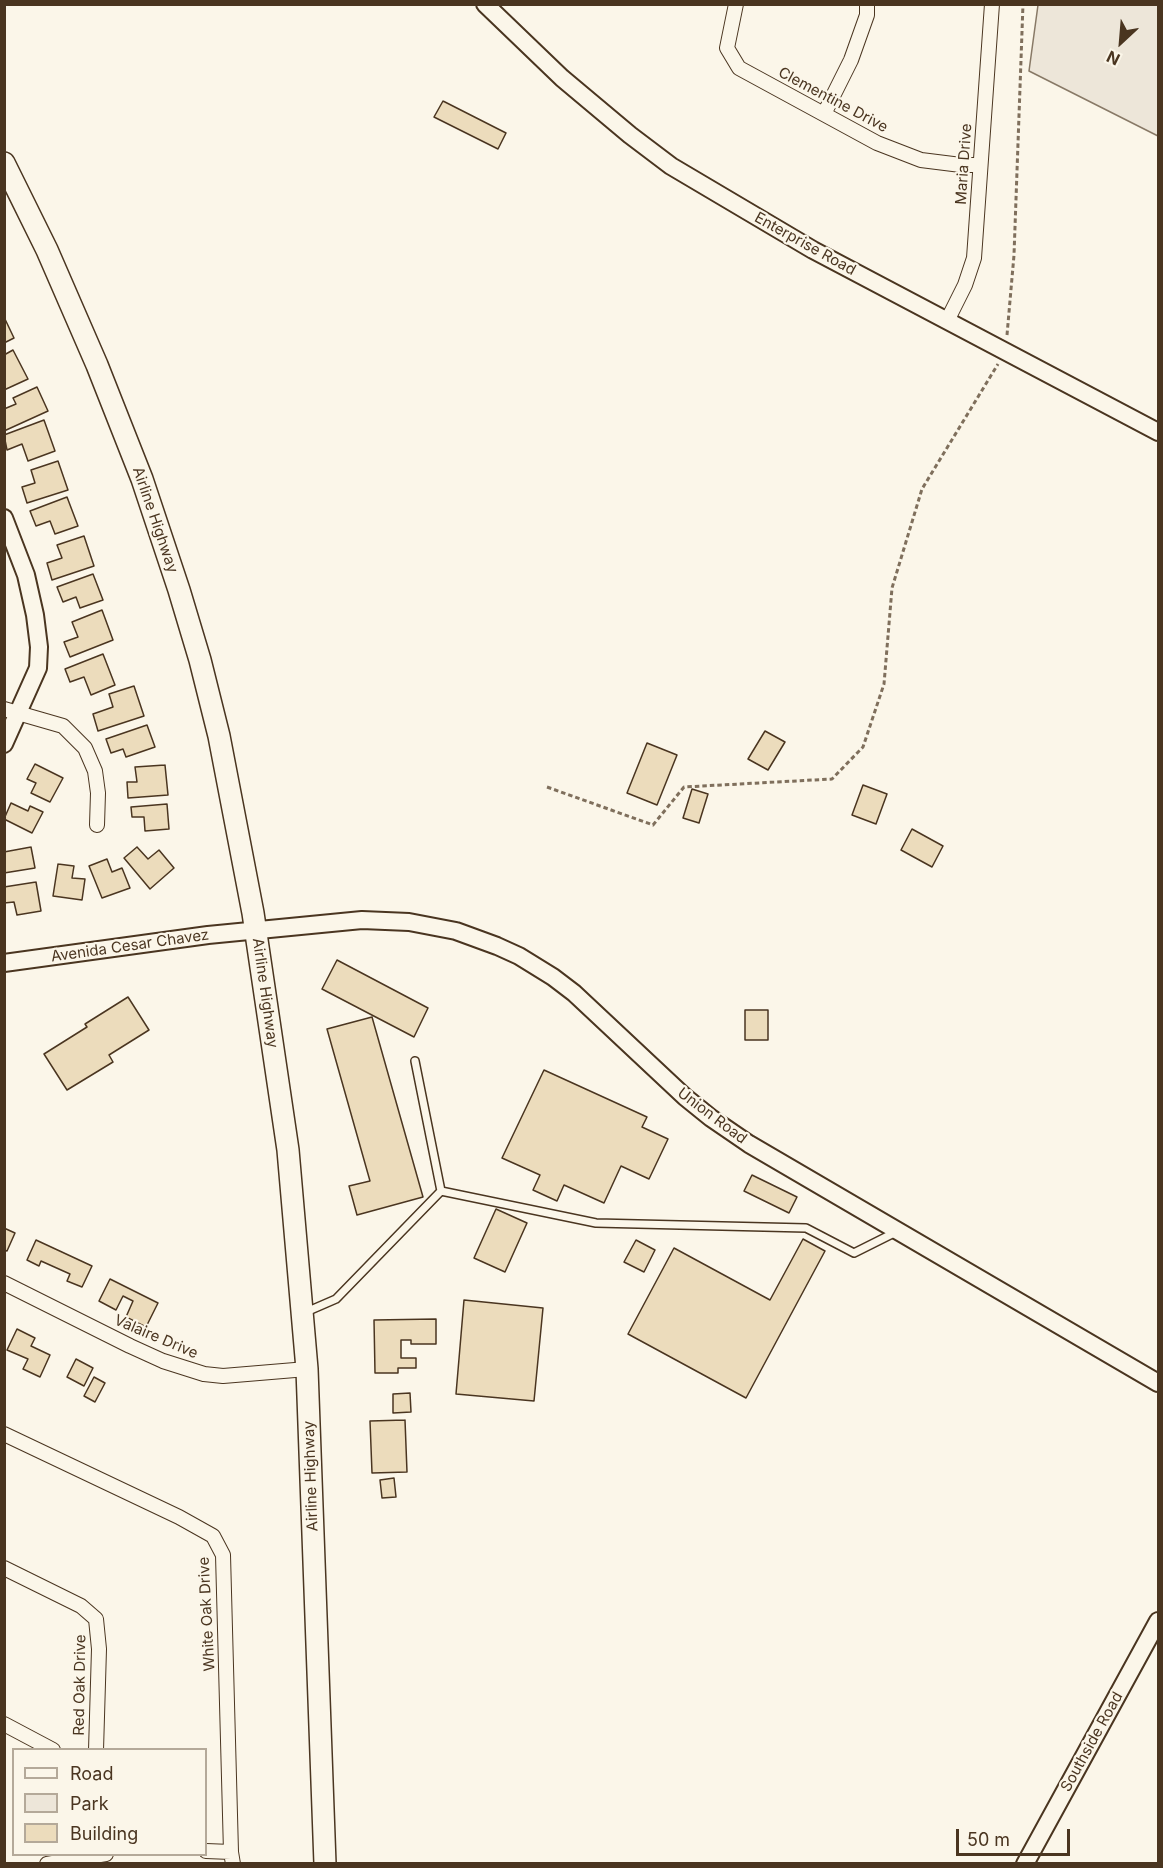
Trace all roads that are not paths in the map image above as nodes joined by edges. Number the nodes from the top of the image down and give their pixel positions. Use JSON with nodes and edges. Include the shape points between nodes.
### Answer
{"nodes":[{"id":1,"x":485,"y":4,"type":"edge"},
{"id":2,"x":736,"y":4,"type":"edge"},
{"id":3,"x":867,"y":4,"type":"edge"},
{"id":4,"x":992,"y":4,"type":"edge"},
{"id":5,"x":824,"y":114,"type":"junction"},
{"id":6,"x":4,"y":163,"type":"edge"},
{"id":7,"x":981,"y":165,"type":"junction"},
{"id":8,"x":947,"y":321,"type":"junction"},
{"id":9,"x":1158,"y":432,"type":"edge"},
{"id":10,"x":4,"y":518,"type":"edge"},
{"id":11,"x":11,"y":711,"type":"edge"},
{"id":12,"x":4,"y":744,"type":"edge"},
{"id":13,"x":97,"y":825,"type":"dead end"},
{"id":14,"x":256,"y":930,"type":"junction"},
{"id":15,"x":4,"y":963,"type":"edge"},
{"id":16,"x":415,"y":1061,"type":"dead end"},
{"id":17,"x":441,"y":1191,"type":"junction"},
{"id":18,"x":899,"y":1231,"type":"junction"},
{"id":19,"x":4,"y":1283,"type":"edge"},
{"id":20,"x":301,"y":1314,"type":"junction"},
{"id":21,"x":306,"y":1369,"type":"junction"},
{"id":22,"x":1158,"y":1383,"type":"edge"},
{"id":23,"x":4,"y":1434,"type":"edge"},
{"id":24,"x":4,"y":1568,"type":"edge"},
{"id":25,"x":1158,"y":1621,"type":"edge"},
{"id":26,"x":4,"y":1724,"type":"edge"},
{"id":27,"x":51,"y":1748,"type":"edge"},
{"id":28,"x":96,"y":1748,"type":"edge"},
{"id":29,"x":207,"y":1851,"type":"edge"},
{"id":30,"x":93,"y":1856,"type":"edge"},
{"id":31,"x":232,"y":1858,"type":"edge"},
{"id":32,"x":47,"y":1863,"type":"edge"},
{"id":33,"x":325,"y":1863,"type":"edge"},
{"id":34,"x":1025,"y":1863,"type":"edge"}],
"edges":[{"from":1,"to":8,"type":"street","name":"Enterprise Road","via":[[562,78],[671,166]]},
{"from":2,"to":5,"type":"street","name":"Clementine Drive","via":[[727,48],[739,68]]},
{"from":3,"to":5,"type":"street","via":[[867,15],[851,60]]},
{"from":4,"to":7,"type":"street","name":"Maria Drive"},
{"from":5,"to":7,"type":"street","name":"Clementine Drive","via":[[877,143],[921,160]]},
{"from":6,"to":14,"type":"main road","name":"Airline Highway","via":[[97,365],[142,479],[179,590],[219,736]]},
{"from":7,"to":8,"type":"street","name":"Maria Drive","via":[[974,258]]},
{"from":8,"to":9,"type":"street","name":"Enterprise Road"},
{"from":10,"to":11,"type":"street","via":[[26,575],[39,647],[38,668]]},
{"from":11,"to":12,"type":"street"},
{"from":11,"to":13,"type":"street","via":[[63,726],[85,748],[95,771]]},
{"from":14,"to":15,"type":"street","name":"Avenida Cesar Chavez"},
{"from":14,"to":18,"type":"street","name":"Union Road","via":[[362,920],[409,922],[456,931],[519,956],[574,993],[711,1118],[780,1163]]},
{"from":14,"to":20,"type":"main road","name":"Airline Highway","via":[[288,1150]]},
{"from":16,"to":17,"type":"lane"},
{"from":17,"to":18,"type":"lane","via":[[596,1223],[806,1228],[854,1253]]},
{"from":17,"to":20,"type":"lane","via":[[336,1299]]},
{"from":18,"to":22,"type":"street","name":"Union Road"},
{"from":19,"to":21,"type":"street","name":"Valaire Drive","via":[[130,1346],[204,1374],[223,1377]]},
{"from":20,"to":21,"type":"main road","name":"Airline Highway"},
{"from":21,"to":33,"type":"main road","name":"Airline Highway"},
{"from":23,"to":31,"type":"street","name":"White Oak Drive","via":[[213,1536],[223,1555]]},
{"from":24,"to":28,"type":"street","name":"Red Oak Drive","via":[[81,1606],[96,1619]]},
{"from":25,"to":34,"type":"street","name":"Southside Road"},
{"from":26,"to":27,"type":"street"},
{"from":29,"to":31,"type":"street"},
{"from":30,"to":32,"type":"street"}]}
